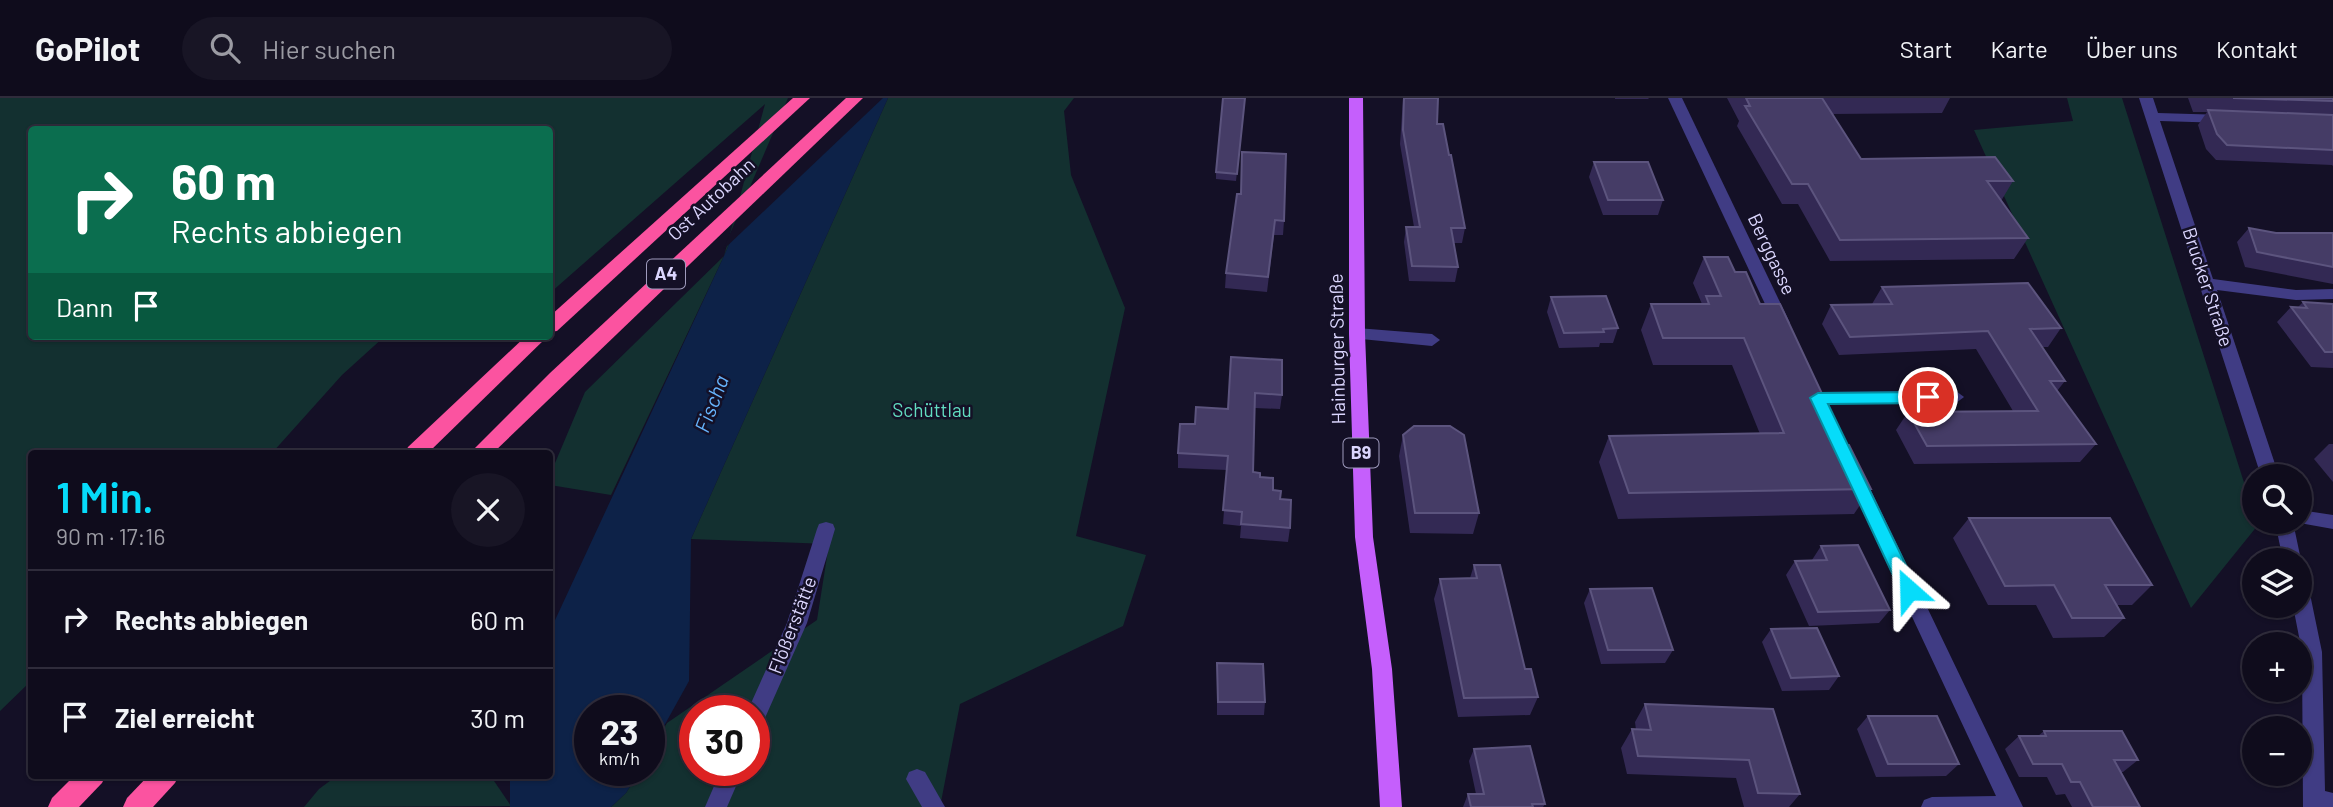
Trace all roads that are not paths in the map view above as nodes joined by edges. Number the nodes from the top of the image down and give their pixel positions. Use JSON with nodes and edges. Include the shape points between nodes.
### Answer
{"nodes":[{"id":1,"x":803,"y":98,"type":"edge"},
{"id":2,"x":855,"y":98,"type":"edge"},
{"id":3,"x":1356,"y":98,"type":"edge"},
{"id":4,"x":1675,"y":98,"type":"edge"},
{"id":5,"x":2146,"y":98,"type":"edge"},
{"id":6,"x":2152,"y":117,"type":"junction"},
{"id":7,"x":2243,"y":120,"type":"edge"},
{"id":8,"x":2206,"y":283,"type":"junction"},
{"id":9,"x":2333,"y":294,"type":"edge"},
{"id":10,"x":553,"y":323,"type":"edge"},
{"id":11,"x":1357,"y":334,"type":"junction"},
{"id":12,"x":1788,"y":336,"type":"edge"},
{"id":13,"x":534,"y":340,"type":"edge"},
{"id":14,"x":1432,"y":340,"type":"dead end"},
{"id":15,"x":1956,"y":397,"type":"dead end"},
{"id":16,"x":1818,"y":398,"type":"edge"},
{"id":17,"x":418,"y":450,"type":"edge"},
{"id":18,"x":483,"y":450,"type":"edge"},
{"id":19,"x":1847,"y":460,"type":"edge"},
{"id":20,"x":2266,"y":464,"type":"edge"},
{"id":21,"x":2312,"y":519,"type":"edge"},
{"id":22,"x":2333,"y":522,"type":"edge"},
{"id":23,"x":826,"y":529,"type":"dead end"},
{"id":24,"x":2305,"y":618,"type":"edge"},
{"id":25,"x":765,"y":695,"type":"edge"},
{"id":26,"x":89,"y":779,"type":"edge"},
{"id":27,"x":162,"y":779,"type":"edge"},
{"id":28,"x":917,"y":779,"type":"dead end"},
{"id":29,"x":725,"y":786,"type":"edge"},
{"id":30,"x":2320,"y":803,"type":"edge"},
{"id":31,"x":2011,"y":806,"type":"edge"},
{"id":32,"x":61,"y":807,"type":"edge"},
{"id":33,"x":136,"y":807,"type":"edge"},
{"id":34,"x":716,"y":807,"type":"edge"},
{"id":35,"x":934,"y":807,"type":"edge"},
{"id":36,"x":1391,"y":807,"type":"edge"},
{"id":37,"x":1932,"y":807,"type":"edge"}],
"edges":[{"from":1,"to":10,"type":"highway","name":"Ost Autobahn","number":"A4"},
{"from":2,"to":18,"type":"highway","name":"Ost Autobahn","number":"A4"},
{"from":3,"to":11,"type":"main road","name":"Hainburger Straße","number":"B9"},
{"from":4,"to":12,"type":"street","name":"Berggasse"},
{"from":5,"to":6,"type":"street","name":"Brucker Straße"},
{"from":6,"to":7,"type":"street"},
{"from":6,"to":8,"type":"street","name":"Brucker Straße"},
{"from":8,"to":9,"type":"street","via":[[2296,295]]},
{"from":8,"to":20,"type":"street","name":"Brucker Straße"},
{"from":11,"to":14,"type":"street"},
{"from":11,"to":36,"type":"main road","name":"Hainburger Straße","number":"B9","via":[[1364,537],[1382,669]]},
{"from":13,"to":17,"type":"highway"},
{"from":15,"to":16,"type":"street"},
{"from":19,"to":31,"type":"street"},
{"from":21,"to":22,"type":"street"},
{"from":23,"to":25,"type":"street","name":"Flößerstätte","via":[[797,623]]},
{"from":24,"to":30,"type":"street","via":[[2312,652]]},
{"from":26,"to":32,"type":"highway"},
{"from":27,"to":33,"type":"highway"},
{"from":28,"to":35,"type":"street"},
{"from":29,"to":34,"type":"street"},
{"from":31,"to":37,"type":"street"}]}
